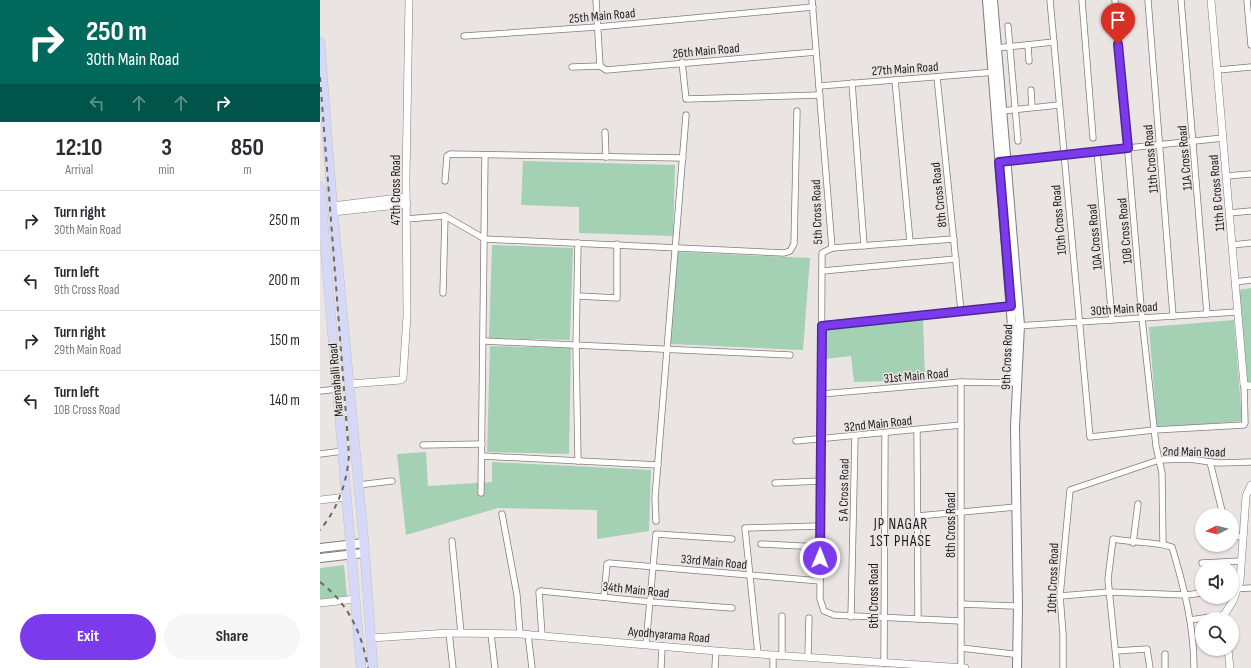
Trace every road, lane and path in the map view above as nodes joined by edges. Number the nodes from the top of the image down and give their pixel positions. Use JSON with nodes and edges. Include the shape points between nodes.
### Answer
{"nodes":[{"id":1,"x":409,"y":0,"type":"edge"},
{"id":2,"x":596,"y":0,"type":"edge"},
{"id":3,"x":812,"y":0,"type":"edge"},
{"id":4,"x":987,"y":0,"type":"edge"},
{"id":5,"x":993,"y":0,"type":"edge"},
{"id":6,"x":1050,"y":0,"type":"edge"},
{"id":7,"x":1082,"y":0,"type":"edge"},
{"id":8,"x":1114,"y":0,"type":"edge"},
{"id":9,"x":1148,"y":0,"type":"edge"},
{"id":10,"x":1181,"y":0,"type":"edge"},
{"id":11,"x":1212,"y":0,"type":"edge"},
{"id":12,"x":1248,"y":1,"type":"edge"},
{"id":13,"x":813,"y":7,"type":"junction"},
{"id":14,"x":1008,"y":26,"type":"dead end"},
{"id":15,"x":597,"y":27,"type":"junction"},
{"id":16,"x":464,"y":36,"type":"dead end"},
{"id":17,"x":1251,"y":36,"type":"edge"},
{"id":18,"x":320,"y":42,"type":"edge"},
{"id":19,"x":1054,"y":42,"type":"junction"},
{"id":20,"x":1251,"y":44,"type":"edge"},
{"id":21,"x":1028,"y":45,"type":"junction"},
{"id":22,"x":1010,"y":47,"type":"junction"},
{"id":23,"x":996,"y":48,"type":"junction"},
{"id":24,"x":816,"y":52,"type":"junction"},
{"id":25,"x":1029,"y":61,"type":"dead end"},
{"id":26,"x":682,"y":62,"type":"junction"},
{"id":27,"x":600,"y":66,"type":"junction"},
{"id":28,"x":572,"y":67,"type":"dead end"},
{"id":29,"x":1251,"y":67,"type":"edge"},
{"id":30,"x":1218,"y":70,"type":"junction"},
{"id":31,"x":995,"y":72,"type":"junction"},
{"id":32,"x":937,"y":77,"type":"junction"},
{"id":33,"x":895,"y":80,"type":"junction"},
{"id":34,"x":852,"y":83,"type":"junction"},
{"id":35,"x":819,"y":86,"type":"junction"},
{"id":36,"x":1031,"y":90,"type":"dead end"},
{"id":37,"x":820,"y":95,"type":"junction"},
{"id":38,"x":1060,"y":105,"type":"junction"},
{"id":39,"x":1032,"y":107,"type":"junction"},
{"id":40,"x":1016,"y":109,"type":"junction"},
{"id":41,"x":1002,"y":111,"type":"junction"},
{"id":42,"x":797,"y":112,"type":"dead end"},
{"id":43,"x":686,"y":115,"type":"dead end"},
{"id":44,"x":605,"y":132,"type":"dead end"},
{"id":45,"x":1093,"y":138,"type":"dead end"},
{"id":46,"x":1223,"y":138,"type":"junction"},
{"id":47,"x":1018,"y":141,"type":"dead end"},
{"id":48,"x":1194,"y":141,"type":"junction"},
{"id":49,"x":1160,"y":145,"type":"junction"},
{"id":50,"x":1128,"y":148,"type":"junction"},
{"id":51,"x":1098,"y":151,"type":"junction"},
{"id":52,"x":485,"y":155,"type":"junction"},
{"id":53,"x":1064,"y":155,"type":"junction"},
{"id":54,"x":606,"y":157,"type":"junction"},
{"id":55,"x":683,"y":158,"type":"junction"},
{"id":56,"x":1002,"y":161,"type":"junction"},
{"id":57,"x":1251,"y":174,"type":"edge"},
{"id":58,"x":1226,"y":176,"type":"junction"},
{"id":59,"x":445,"y":181,"type":"dead end"},
{"id":60,"x":320,"y":187,"type":"edge"},
{"id":61,"x":406,"y":200,"type":"junction"},
{"id":62,"x":332,"y":209,"type":"junction"},
{"id":63,"x":321,"y":210,"type":"edge"},
{"id":64,"x":1251,"y":211,"type":"edge"},
{"id":65,"x":1229,"y":213,"type":"junction"},
{"id":66,"x":445,"y":216,"type":"junction"},
{"id":67,"x":406,"y":220,"type":"junction"},
{"id":68,"x":485,"y":239,"type":"junction"},
{"id":69,"x":954,"y":239,"type":"junction"},
{"id":70,"x":910,"y":242,"type":"junction"},
{"id":71,"x":578,"y":243,"type":"junction"},
{"id":72,"x":1251,"y":243,"type":"edge"},
{"id":73,"x":617,"y":244,"type":"junction"},
{"id":74,"x":1232,"y":245,"type":"junction"},
{"id":75,"x":864,"y":246,"type":"junction"},
{"id":76,"x":676,"y":247,"type":"junction"},
{"id":77,"x":832,"y":248,"type":"junction"},
{"id":78,"x":956,"y":259,"type":"junction"},
{"id":79,"x":822,"y":271,"type":"junction"},
{"id":80,"x":1251,"y":280,"type":"edge"},
{"id":81,"x":1235,"y":282,"type":"junction"},
{"id":82,"x":443,"y":293,"type":"dead end"},
{"id":83,"x":578,"y":296,"type":"junction"},
{"id":84,"x":1011,"y":306,"type":"junction"},
{"id":85,"x":961,"y":311,"type":"junction"},
{"id":86,"x":1238,"y":312,"type":"junction"},
{"id":87,"x":1207,"y":314,"type":"junction"},
{"id":88,"x":1173,"y":316,"type":"junction"},
{"id":89,"x":1142,"y":318,"type":"junction"},
{"id":90,"x":1112,"y":320,"type":"junction"},
{"id":91,"x":1078,"y":322,"type":"junction"},
{"id":92,"x":822,"y":326,"type":"junction"},
{"id":93,"x":1016,"y":326,"type":"junction"},
{"id":94,"x":484,"y":341,"type":"junction"},
{"id":95,"x":576,"y":346,"type":"junction"},
{"id":96,"x":667,"y":349,"type":"junction"},
{"id":97,"x":790,"y":355,"type":"dead end"},
{"id":98,"x":961,"y":382,"type":"junction"},
{"id":99,"x":1012,"y":383,"type":"junction"},
{"id":100,"x":349,"y":384,"type":"junction"},
{"id":101,"x":1247,"y":385,"type":"edge"},
{"id":102,"x":338,"y":389,"type":"junction"},
{"id":103,"x":320,"y":391,"type":"edge"},
{"id":104,"x":821,"y":394,"type":"junction"},
{"id":105,"x":961,"y":425,"type":"junction"},
{"id":106,"x":917,"y":430,"type":"junction"},
{"id":107,"x":1154,"y":430,"type":"junction"},
{"id":108,"x":885,"y":434,"type":"junction"},
{"id":109,"x":855,"y":436,"type":"junction"},
{"id":110,"x":821,"y":440,"type":"junction"},
{"id":111,"x":796,"y":441,"type":"dead end"},
{"id":112,"x":423,"y":444,"type":"dead end"},
{"id":113,"x":482,"y":444,"type":"junction"},
{"id":114,"x":343,"y":451,"type":"junction"},
{"id":115,"x":320,"y":454,"type":"edge"},
{"id":116,"x":482,"y":456,"type":"junction"},
{"id":117,"x":1159,"y":460,"type":"junction"},
{"id":118,"x":578,"y":461,"type":"junction"},
{"id":119,"x":1210,"y":462,"type":"junction"},
{"id":120,"x":1251,"y":462,"type":"edge"},
{"id":121,"x":658,"y":465,"type":"junction"},
{"id":122,"x":392,"y":481,"type":"dead end"},
{"id":123,"x":821,"y":481,"type":"junction"},
{"id":124,"x":775,"y":483,"type":"dead end"},
{"id":125,"x":358,"y":485,"type":"junction"},
{"id":126,"x":1251,"y":485,"type":"edge"},
{"id":127,"x":1070,"y":490,"type":"joint"},
{"id":128,"x":481,"y":493,"type":"dead end"},
{"id":129,"x":346,"y":497,"type":"junction"},
{"id":130,"x":320,"y":500,"type":"edge"},
{"id":131,"x":1138,"y":504,"type":"dead end"},
{"id":132,"x":1013,"y":507,"type":"junction"},
{"id":133,"x":1221,"y":508,"type":"edge"},
{"id":134,"x":961,"y":512,"type":"junction"},
{"id":135,"x":502,"y":514,"type":"dead end"},
{"id":136,"x":918,"y":516,"type":"junction"},
{"id":137,"x":656,"y":520,"type":"dead end"},
{"id":138,"x":820,"y":526,"type":"junction"},
{"id":139,"x":1239,"y":537,"type":"edge"},
{"id":140,"x":1243,"y":537,"type":"junction"},
{"id":141,"x":732,"y":539,"type":"dead end"},
{"id":142,"x":452,"y":541,"type":"dead end"},
{"id":143,"x":364,"y":543,"type":"junction"},
{"id":144,"x":1133,"y":543,"type":"junction"},
{"id":145,"x":761,"y":544,"type":"dead end"},
{"id":146,"x":1163,"y":544,"type":"junction"},
{"id":147,"x":352,"y":545,"type":"junction"},
{"id":148,"x":320,"y":548,"type":"edge"},
{"id":149,"x":820,"y":548,"type":"junction"},
{"id":150,"x":364,"y":553,"type":"junction"},
{"id":151,"x":353,"y":554,"type":"junction"},
{"id":152,"x":320,"y":558,"type":"edge"},
{"id":153,"x":1241,"y":561,"type":"joint"},
{"id":154,"x":653,"y":567,"type":"junction"},
{"id":155,"x":749,"y":576,"type":"junction"},
{"id":156,"x":820,"y":580,"type":"junction"},
{"id":157,"x":1239,"y":582,"type":"edge"},
{"id":158,"x":1251,"y":588,"type":"edge"},
{"id":159,"x":1239,"y":589,"type":"edge"},
{"id":160,"x":1109,"y":592,"type":"junction"},
{"id":161,"x":1195,"y":594,"type":"edge"},
{"id":162,"x":1186,"y":595,"type":"junction"},
{"id":163,"x":604,"y":596,"type":"junction"},
{"id":164,"x":1060,"y":596,"type":"junction"},
{"id":165,"x":356,"y":600,"type":"junction"},
{"id":166,"x":651,"y":602,"type":"junction"},
{"id":167,"x":320,"y":603,"type":"edge"},
{"id":168,"x":961,"y":604,"type":"junction"},
{"id":169,"x":1014,"y":606,"type":"junction"},
{"id":170,"x":732,"y":608,"type":"dead end"},
{"id":171,"x":782,"y":616,"type":"dead end"},
{"id":172,"x":851,"y":617,"type":"junction"},
{"id":173,"x":809,"y":618,"type":"dead end"},
{"id":174,"x":884,"y":618,"type":"junction"},
{"id":175,"x":918,"y":619,"type":"junction"},
{"id":176,"x":1190,"y":620,"type":"junction"},
{"id":177,"x":1195,"y":620,"type":"edge"},
{"id":178,"x":961,"y":621,"type":"junction"},
{"id":179,"x":449,"y":633,"type":"junction"},
{"id":180,"x":461,"y":633,"type":"junction"},
{"id":181,"x":491,"y":634,"type":"junction"},
{"id":182,"x":524,"y":634,"type":"junction"},
{"id":183,"x":542,"y":636,"type":"junction"},
{"id":184,"x":371,"y":638,"type":"junction"},
{"id":185,"x":646,"y":644,"type":"junction"},
{"id":186,"x":662,"y":646,"type":"junction"},
{"id":187,"x":961,"y":648,"type":"junction"},
{"id":188,"x":716,"y":651,"type":"junction"},
{"id":189,"x":1116,"y":651,"type":"junction"},
{"id":190,"x":758,"y":654,"type":"junction"},
{"id":191,"x":1013,"y":654,"type":"junction"},
{"id":192,"x":1165,"y":654,"type":"dead end"},
{"id":193,"x":773,"y":655,"type":"junction"},
{"id":194,"x":782,"y":655,"type":"junction"},
{"id":195,"x":808,"y":656,"type":"junction"},
{"id":196,"x":1229,"y":656,"type":"edge"},
{"id":197,"x":887,"y":664,"type":"edge"},
{"id":198,"x":923,"y":667,"type":"edge"},
{"id":199,"x":361,"y":668,"type":"edge"},
{"id":200,"x":373,"y":668,"type":"edge"},
{"id":201,"x":453,"y":668,"type":"edge"},
{"id":202,"x":495,"y":668,"type":"edge"},
{"id":203,"x":532,"y":668,"type":"edge"},
{"id":204,"x":660,"y":668,"type":"edge"},
{"id":205,"x":715,"y":668,"type":"edge"},
{"id":206,"x":773,"y":668,"type":"edge"},
{"id":207,"x":963,"y":668,"type":"edge"},
{"id":208,"x":1013,"y":668,"type":"edge"},
{"id":209,"x":1017,"y":668,"type":"edge"},
{"id":210,"x":1063,"y":668,"type":"edge"},
{"id":211,"x":1117,"y":668,"type":"edge"},
{"id":212,"x":1150,"y":668,"type":"edge"},
{"id":213,"x":1165,"y":668,"type":"edge"},
{"id":214,"x":1194,"y":668,"type":"edge"},
{"id":215,"x":1230,"y":668,"type":"edge"}],
"edges":[{"from":1,"to":61,"type":"street","name":"47th Cross Road"},
{"from":2,"to":15,"type":"street"},
{"from":3,"to":13,"type":"street","name":"5th Cross Road"},
{"from":4,"to":31,"type":"main road","name":"9th Cross Road"},
{"from":5,"to":23,"type":"main road","name":"9th Cross Road"},
{"from":6,"to":19,"type":"street","name":"10th Cross Road"},
{"from":7,"to":45,"type":"street"},
{"from":8,"to":50,"type":"street","name":"10B Cross Road"},
{"from":9,"to":49,"type":"street","name":"11th Cross Road"},
{"from":10,"to":48,"type":"street","name":"11A Cross Road"},
{"from":11,"to":30,"type":"street","name":"11th B Cross Road"},
{"from":12,"to":17,"type":"street"},
{"from":13,"to":15,"type":"street","name":"25th Main Road"},
{"from":13,"to":24,"type":"street","name":"5th Cross Road"},
{"from":14,"to":22,"type":"street"},
{"from":15,"to":16,"type":"street","name":"25th Main Road"},
{"from":15,"to":27,"type":"street"},
{"from":17,"to":20,"type":"street"},
{"from":18,"to":62,"type":"main road","name":"Marenahalli Road"},
{"from":19,"to":21,"type":"street"},
{"from":19,"to":38,"type":"street","name":"10th Cross Road"},
{"from":21,"to":22,"type":"street"},
{"from":21,"to":25,"type":"street"},
{"from":22,"to":23,"type":"street"},
{"from":22,"to":40,"type":"street"},
{"from":23,"to":31,"type":"main road","name":"9th Cross Road"},
{"from":24,"to":26,"type":"street","name":"26th Main Road"},
{"from":24,"to":35,"type":"street","name":"5th Cross Road"},
{"from":26,"to":27,"type":"street","name":"26th Main Road","via":[[606,70]]},
{"from":26,"to":37,"type":"street","via":[[686,99]]},
{"from":27,"to":28,"type":"street","name":"26th Main Road"},
{"from":29,"to":30,"type":"street"},
{"from":30,"to":46,"type":"street","name":"11th B Cross Road"},
{"from":31,"to":32,"type":"street","name":"27th Main Road"},
{"from":31,"to":41,"type":"main road","name":"9th Cross Road"},
{"from":31,"to":56,"type":"main road","name":"9th Cross Road"},
{"from":32,"to":33,"type":"street","name":"27th Main Road"},
{"from":32,"to":69,"type":"street","name":"8th Cross Road"},
{"from":33,"to":34,"type":"street","name":"27th Main Road"},
{"from":33,"to":70,"type":"street"},
{"from":34,"to":35,"type":"street","name":"27th Main Road"},
{"from":34,"to":75,"type":"street"},
{"from":35,"to":37,"type":"street","name":"5th Cross Road"},
{"from":36,"to":39,"type":"street"},
{"from":37,"to":77,"type":"street","name":"5th Cross Road"},
{"from":38,"to":39,"type":"street"},
{"from":38,"to":53,"type":"street","name":"10th Cross Road"},
{"from":39,"to":40,"type":"street"},
{"from":40,"to":41,"type":"street"},
{"from":40,"to":47,"type":"street"},
{"from":41,"to":56,"type":"main road","name":"9th Cross Road"},
{"from":42,"to":76,"type":"street","via":[[792,250],[784,253]]},
{"from":43,"to":55,"type":"street"},
{"from":44,"to":54,"type":"street"},
{"from":46,"to":48,"type":"street"},
{"from":46,"to":58,"type":"street","name":"11th B Cross Road"},
{"from":48,"to":49,"type":"street"},
{"from":48,"to":87,"type":"street","name":"11A Cross Road"},
{"from":49,"to":50,"type":"street"},
{"from":49,"to":88,"type":"street","name":"11th Cross Road"},
{"from":50,"to":51,"type":"street"},
{"from":50,"to":89,"type":"street","name":"10B Cross Road"},
{"from":51,"to":53,"type":"street"},
{"from":51,"to":90,"type":"street","name":"10A Cross Road"},
{"from":52,"to":54,"type":"street"},
{"from":52,"to":59,"type":"street","via":[[450,154],[447,156]]},
{"from":52,"to":68,"type":"street"},
{"from":53,"to":56,"type":"street"},
{"from":53,"to":91,"type":"street","name":"10th Cross Road"},
{"from":54,"to":55,"type":"street"},
{"from":55,"to":76,"type":"street"},
{"from":56,"to":84,"type":"main road","name":"9th Cross Road"},
{"from":56,"to":93,"type":"main road","name":"9th Cross Road"},
{"from":57,"to":58,"type":"street"},
{"from":58,"to":65,"type":"street","name":"11th B Cross Road"},
{"from":60,"to":63,"type":"main road","name":"Marenahalli Road"},
{"from":61,"to":62,"type":"street"},
{"from":61,"to":67,"type":"street","name":"47th Cross Road"},
{"from":62,"to":63,"type":"main road"},
{"from":62,"to":100,"type":"main road","name":"Marenahalli Road"},
{"from":63,"to":102,"type":"main road","name":"Marenahalli Road"},
{"from":64,"to":65,"type":"street"},
{"from":65,"to":74,"type":"street","name":"11th B Cross Road"},
{"from":66,"to":67,"type":"street"},
{"from":66,"to":68,"type":"street"},
{"from":66,"to":82,"type":"street"},
{"from":67,"to":100,"type":"street","name":"47th Cross Road","via":[[407,316],[403,378]]},
{"from":68,"to":71,"type":"street"},
{"from":68,"to":94,"type":"street"},
{"from":69,"to":70,"type":"street"},
{"from":69,"to":78,"type":"street","name":"8th Cross Road"},
{"from":70,"to":75,"type":"street"},
{"from":71,"to":73,"type":"street"},
{"from":71,"to":83,"type":"street"},
{"from":72,"to":74,"type":"street"},
{"from":73,"to":76,"type":"street"},
{"from":73,"to":83,"type":"street","via":[[616,298]]},
{"from":74,"to":81,"type":"street","name":"11th B Cross Road"},
{"from":75,"to":77,"type":"street"},
{"from":76,"to":96,"type":"street"},
{"from":77,"to":79,"type":"street","name":"5th Cross Road","via":[[822,253]]},
{"from":78,"to":79,"type":"street"},
{"from":78,"to":85,"type":"street","name":"8th Cross Road"},
{"from":79,"to":92,"type":"street","name":"5th Cross Road"},
{"from":80,"to":81,"type":"street"},
{"from":81,"to":86,"type":"street","name":"11th B Cross Road"},
{"from":83,"to":95,"type":"street"},
{"from":84,"to":85,"type":"street"},
{"from":84,"to":93,"type":"main road","name":"9th Cross Road"},
{"from":85,"to":92,"type":"street"},
{"from":86,"to":87,"type":"street","name":"30th Main Road"},
{"from":86,"to":101,"type":"street","name":"11th B Cross Road"},
{"from":87,"to":88,"type":"street","name":"30th Main Road"},
{"from":88,"to":89,"type":"street","name":"30th Main Road"},
{"from":89,"to":90,"type":"street","name":"30th Main Road"},
{"from":89,"to":107,"type":"street","name":"10B Cross Road"},
{"from":90,"to":91,"type":"street","name":"30th Main Road"},
{"from":91,"to":93,"type":"street","name":"30th Main Road"},
{"from":91,"to":107,"type":"street","name":"10th Cross Road","via":[[1090,438]]},
{"from":92,"to":104,"type":"street","name":"5th Cross Road"},
{"from":93,"to":99,"type":"main road","name":"9th Cross Road"},
{"from":93,"to":132,"type":"main road","name":"9th Cross Road"},
{"from":94,"to":95,"type":"street"},
{"from":94,"to":113,"type":"street"},
{"from":95,"to":96,"type":"street"},
{"from":95,"to":118,"type":"street"},
{"from":96,"to":97,"type":"street"},
{"from":96,"to":121,"type":"street"},
{"from":98,"to":99,"type":"street","name":"31st Main Road"},
{"from":98,"to":104,"type":"street","name":"31st Main Road"},
{"from":98,"to":105,"type":"street","name":"8th Cross Road"},
{"from":99,"to":132,"type":"main road","name":"9th Cross Road","via":[[1010,432]]},
{"from":100,"to":125,"type":"main road","name":"Marenahalli Road"},
{"from":101,"to":107,"type":"street","via":[[1245,424]]},
{"from":102,"to":103,"type":"street"},
{"from":102,"to":114,"type":"main road","name":"Marenahalli Road"},
{"from":104,"to":110,"type":"street","name":"5th Cross Road"},
{"from":105,"to":106,"type":"street","name":"32nd Main Road"},
{"from":105,"to":134,"type":"street","name":"8th Cross Road"},
{"from":106,"to":108,"type":"street","name":"32nd Main Road"},
{"from":106,"to":136,"type":"street"},
{"from":107,"to":117,"type":"street","name":"10B Cross Road"},
{"from":108,"to":109,"type":"street","name":"32nd Main Road"},
{"from":108,"to":174,"type":"street","name":"6th Cross Road"},
{"from":109,"to":110,"type":"street","name":"32nd Main Road"},
{"from":109,"to":172,"type":"street","name":"5 A Cross Road"},
{"from":110,"to":111,"type":"street","name":"32nd Main Road"},
{"from":110,"to":123,"type":"street","name":"5th Cross Road"},
{"from":112,"to":113,"type":"street"},
{"from":113,"to":116,"type":"street"},
{"from":114,"to":115,"type":"street"},
{"from":114,"to":129,"type":"main road","name":"Marenahalli Road"},
{"from":116,"to":118,"type":"street"},
{"from":116,"to":128,"type":"street"},
{"from":117,"to":119,"type":"street","name":"2nd Main Road","via":[[1189,459]]},
{"from":117,"to":127,"type":"street","name":"2nd Main Road"},
{"from":117,"to":146,"type":"street","name":"10B Cross Road","via":[[1164,494]]},
{"from":118,"to":121,"type":"street"},
{"from":119,"to":120,"type":"street","name":"2nd Main Road"},
{"from":119,"to":133,"type":"street"},
{"from":121,"to":137,"type":"street"},
{"from":122,"to":125,"type":"street"},
{"from":123,"to":124,"type":"street"},
{"from":123,"to":138,"type":"street","name":"5th Cross Road"},
{"from":125,"to":143,"type":"main road","name":"Marenahalli Road"},
{"from":126,"to":140,"type":"street","via":[[1246,496]]},
{"from":127,"to":164,"type":"street","name":"10th Cross Road"},
{"from":129,"to":130,"type":"street"},
{"from":129,"to":147,"type":"main road","name":"Marenahalli Road"},
{"from":131,"to":144,"type":"street"},
{"from":132,"to":134,"type":"street"},
{"from":132,"to":169,"type":"main road","name":"9th Cross Road"},
{"from":132,"to":209,"type":"main road","name":"9th Cross Road","via":[[1018,606]]},
{"from":134,"to":136,"type":"street"},
{"from":134,"to":168,"type":"street","name":"8th Cross Road"},
{"from":135,"to":182,"type":"street"},
{"from":136,"to":175,"type":"street"},
{"from":138,"to":149,"type":"street","name":"5th Cross Road"},
{"from":138,"to":155,"type":"street","via":[[747,527],[744,530]]},
{"from":139,"to":140,"type":"street"},
{"from":140,"to":153,"type":"street"},
{"from":141,"to":154,"type":"street","via":[[656,534]]},
{"from":142,"to":180,"type":"street"},
{"from":143,"to":147,"type":"main road"},
{"from":143,"to":150,"type":"main road","name":"Marenahalli Road"},
{"from":144,"to":146,"type":"street"},
{"from":144,"to":160,"type":"street","via":[[1113,539],[1108,578]]},
{"from":145,"to":149,"type":"street"},
{"from":146,"to":162,"type":"street","via":[[1172,547]]},
{"from":147,"to":148,"type":"main road"},
{"from":147,"to":151,"type":"main road","name":"Marenahalli Road"},
{"from":149,"to":156,"type":"street","name":"5th Cross Road"},
{"from":150,"to":151,"type":"main road"},
{"from":150,"to":184,"type":"main road","name":"Marenahalli Road"},
{"from":151,"to":152,"type":"main road"},
{"from":151,"to":165,"type":"main road","name":"Marenahalli Road"},
{"from":153,"to":157,"type":"street"},
{"from":154,"to":155,"type":"street","name":"33rd Main Road"},
{"from":154,"to":163,"type":"street","name":"33rd Main Road","via":[[607,564]]},
{"from":154,"to":166,"type":"street"},
{"from":155,"to":156,"type":"street","name":"33rd Main Road"},
{"from":155,"to":190,"type":"street"},
{"from":156,"to":172,"type":"street","name":"5th Cross Road","via":[[820,599],[824,611]]},
{"from":158,"to":159,"type":"street"},
{"from":160,"to":162,"type":"street"},
{"from":160,"to":164,"type":"street"},
{"from":160,"to":189,"type":"street"},
{"from":161,"to":162,"type":"street"},
{"from":162,"to":176,"type":"street"},
{"from":163,"to":166,"type":"street","name":"34th Main Road"},
{"from":163,"to":183,"type":"street","name":"34th Main Road","via":[[539,592]]},
{"from":164,"to":210,"type":"street","name":"10th Cross Road"},
{"from":165,"to":167,"type":"street"},
{"from":165,"to":199,"type":"main road","name":"Marenahalli Road"},
{"from":166,"to":170,"type":"street","name":"34th Main Road"},
{"from":166,"to":185,"type":"street"},
{"from":168,"to":169,"type":"street"},
{"from":168,"to":178,"type":"street","name":"8th Cross Road"},
{"from":169,"to":191,"type":"main road","name":"9th Cross Road"},
{"from":171,"to":194,"type":"street"},
{"from":172,"to":174,"type":"street"},
{"from":173,"to":195,"type":"street"},
{"from":174,"to":175,"type":"street"},
{"from":174,"to":197,"type":"street","name":"6th Cross Road"},
{"from":175,"to":178,"type":"street"},
{"from":176,"to":177,"type":"street"},
{"from":176,"to":214,"type":"street"},
{"from":178,"to":187,"type":"street","name":"8th Cross Road"},
{"from":179,"to":180,"type":"street","name":"Ayodhyarama Road"},
{"from":179,"to":184,"type":"street","name":"Ayodhyarama Road"},
{"from":179,"to":201,"type":"street"},
{"from":180,"to":181,"type":"street","name":"Ayodhyarama Road"},
{"from":181,"to":182,"type":"street","name":"Ayodhyarama Road"},
{"from":181,"to":202,"type":"street"},
{"from":182,"to":183,"type":"street","name":"Ayodhyarama Road"},
{"from":182,"to":203,"type":"street"},
{"from":183,"to":185,"type":"street","name":"Ayodhyarama Road"},
{"from":184,"to":200,"type":"main road","name":"Marenahalli Road"},
{"from":185,"to":186,"type":"street","name":"Ayodhyarama Road"},
{"from":186,"to":188,"type":"street","name":"Ayodhyarama Road"},
{"from":186,"to":204,"type":"street"},
{"from":187,"to":191,"type":"street"},
{"from":187,"to":207,"type":"street","name":"8th Cross Road"},
{"from":188,"to":190,"type":"street","name":"Ayodhyarama Road"},
{"from":188,"to":205,"type":"street"},
{"from":189,"to":211,"type":"street"},
{"from":189,"to":212,"type":"street","via":[[1147,649]]},
{"from":190,"to":193,"type":"street","name":"Ayodhyarama Road"},
{"from":191,"to":208,"type":"main road","name":"9th Cross Road"},
{"from":192,"to":213,"type":"street"},
{"from":193,"to":194,"type":"street","name":"Ayodhyarama Road"},
{"from":193,"to":206,"type":"street"},
{"from":194,"to":195,"type":"street","name":"Ayodhyarama Road"},
{"from":195,"to":197,"type":"street","name":"Ayodhyarama Road"},
{"from":196,"to":215,"type":"street"},
{"from":197,"to":198,"type":"street","name":"Ayodhyarama Road"},
{"from":198,"to":207,"type":"street","name":"Ayodhyarama Road"}]}
